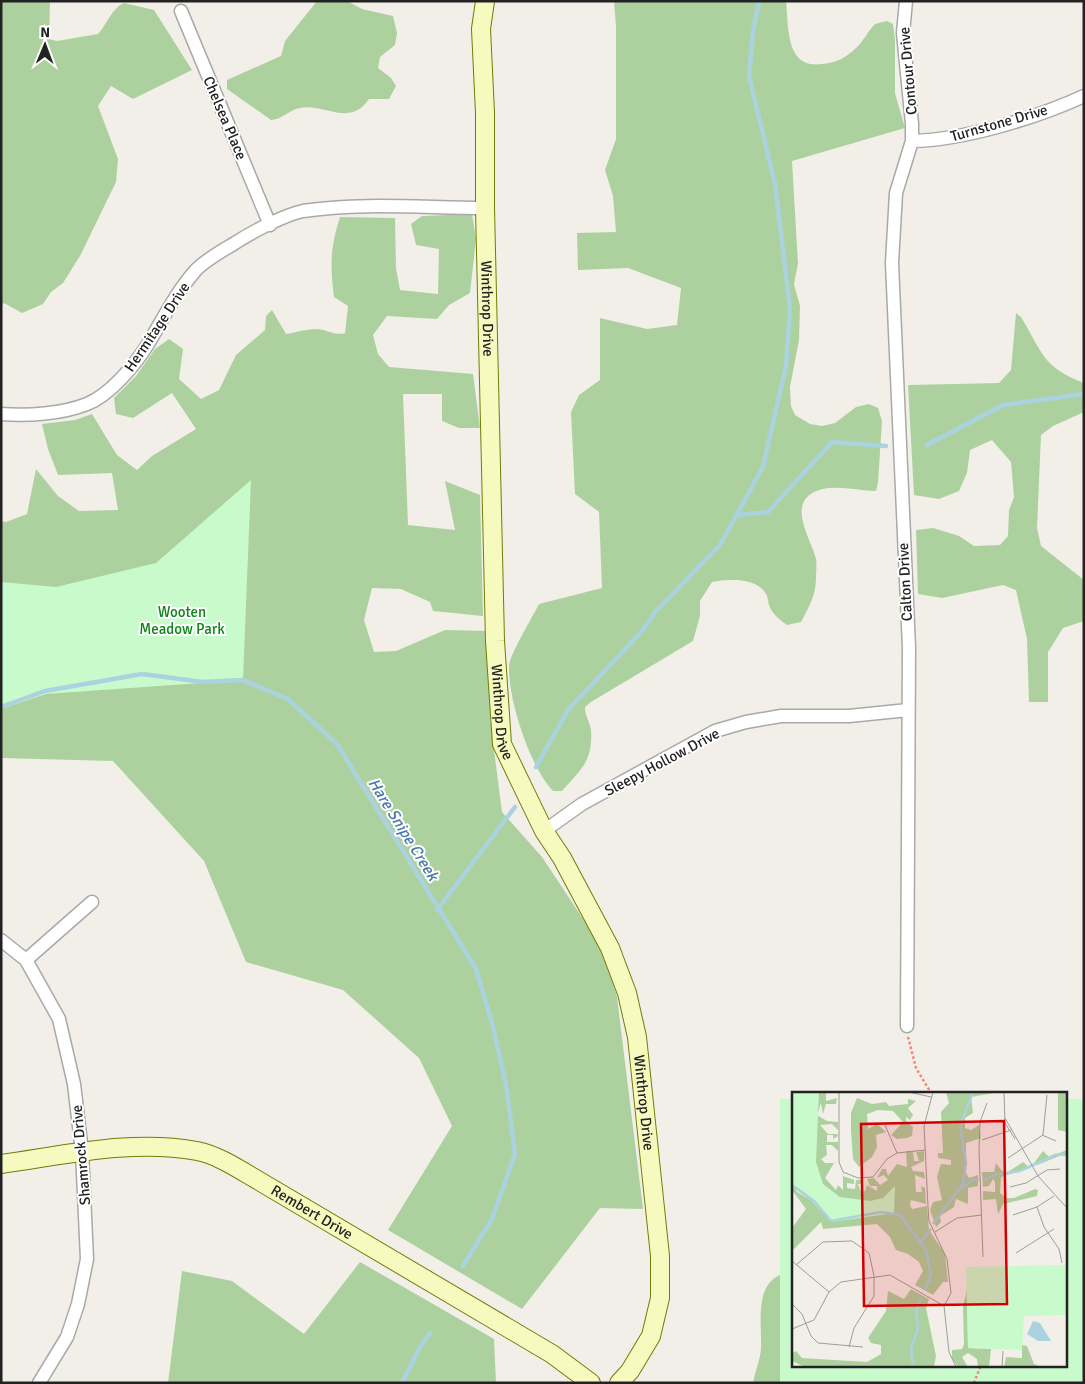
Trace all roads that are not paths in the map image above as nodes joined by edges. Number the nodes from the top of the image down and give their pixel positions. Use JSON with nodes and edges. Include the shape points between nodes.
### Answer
{"nodes":[{"id":1,"x":485,"y":1,"type":"edge"},
{"id":2,"x":906,"y":1,"type":"edge"},
{"id":3,"x":181,"y":11,"type":"dead end"},
{"id":4,"x":1084,"y":96,"type":"edge"},
{"id":5,"x":912,"y":141,"type":"junction"},
{"id":6,"x":484,"y":208,"type":"junction"},
{"id":7,"x":270,"y":225,"type":"junction"},
{"id":8,"x":1,"y":414,"type":"edge"},
{"id":9,"x":908,"y":710,"type":"junction"},
{"id":10,"x":544,"y":831,"type":"junction"},
{"id":11,"x":92,"y":902,"type":"dead end"},
{"id":12,"x":1,"y":940,"type":"edge"},
{"id":13,"x":26,"y":960,"type":"junction"},
{"id":14,"x":907,"y":1026,"type":"road end"},
{"id":15,"x":82,"y":1152,"type":"junction"},
{"id":16,"x":1,"y":1164,"type":"edge"},
{"id":17,"x":39,"y":1383,"type":"edge"},
{"id":18,"x":591,"y":1383,"type":"edge"},
{"id":19,"x":619,"y":1383,"type":"edge"}],
"edges":[{"from":1,"to":6,"type":"street","name":"Winthrop Drive","via":[[481,29],[486,113]]},
{"from":2,"to":5,"type":"street","name":"Contour Drive","via":[[903,33]]},
{"from":3,"to":7,"type":"street","name":"Chelsea Place"},
{"from":4,"to":5,"type":"street","name":"Turnstone Drive","via":[[960,137]]},
{"from":5,"to":9,"type":"street","name":"Calton Drive","via":[[896,193],[892,264]]},
{"from":6,"to":7,"type":"street","name":"Hermitage Drive","via":[[359,207],[302,212]]},
{"from":6,"to":10,"type":"street","name":"Winthrop Drive","via":[[495,641],[502,744]]},
{"from":7,"to":8,"type":"street","name":"Hermitage Drive","via":[[236,242],[196,269],[122,379],[88,404],[56,411]]},
{"from":9,"to":10,"type":"street","name":"Sleepy Hollow Drive","via":[[849,716],[781,716],[715,731],[582,804]]},
{"from":9,"to":14,"type":"street","name":"Calton Drive"},
{"from":10,"to":19,"type":"street","name":"Winthrop Drive","via":[[610,948],[627,993],[637,1036],[660,1256],[660,1298],[651,1336]]},
{"from":11,"to":13,"type":"street"},
{"from":12,"to":13,"type":"street","name":"Shamrock Drive"},
{"from":13,"to":15,"type":"street","name":"Shamrock Drive","via":[[59,1019],[74,1084]]},
{"from":15,"to":16,"type":"street","name":"Rembert Drive"},
{"from":15,"to":17,"type":"street","name":"Shamrock Drive","via":[[86,1259],[78,1304],[67,1338]]},
{"from":15,"to":18,"type":"street","name":"Rembert Drive","via":[[145,1146],[198,1151],[236,1168],[552,1354]]}]}
